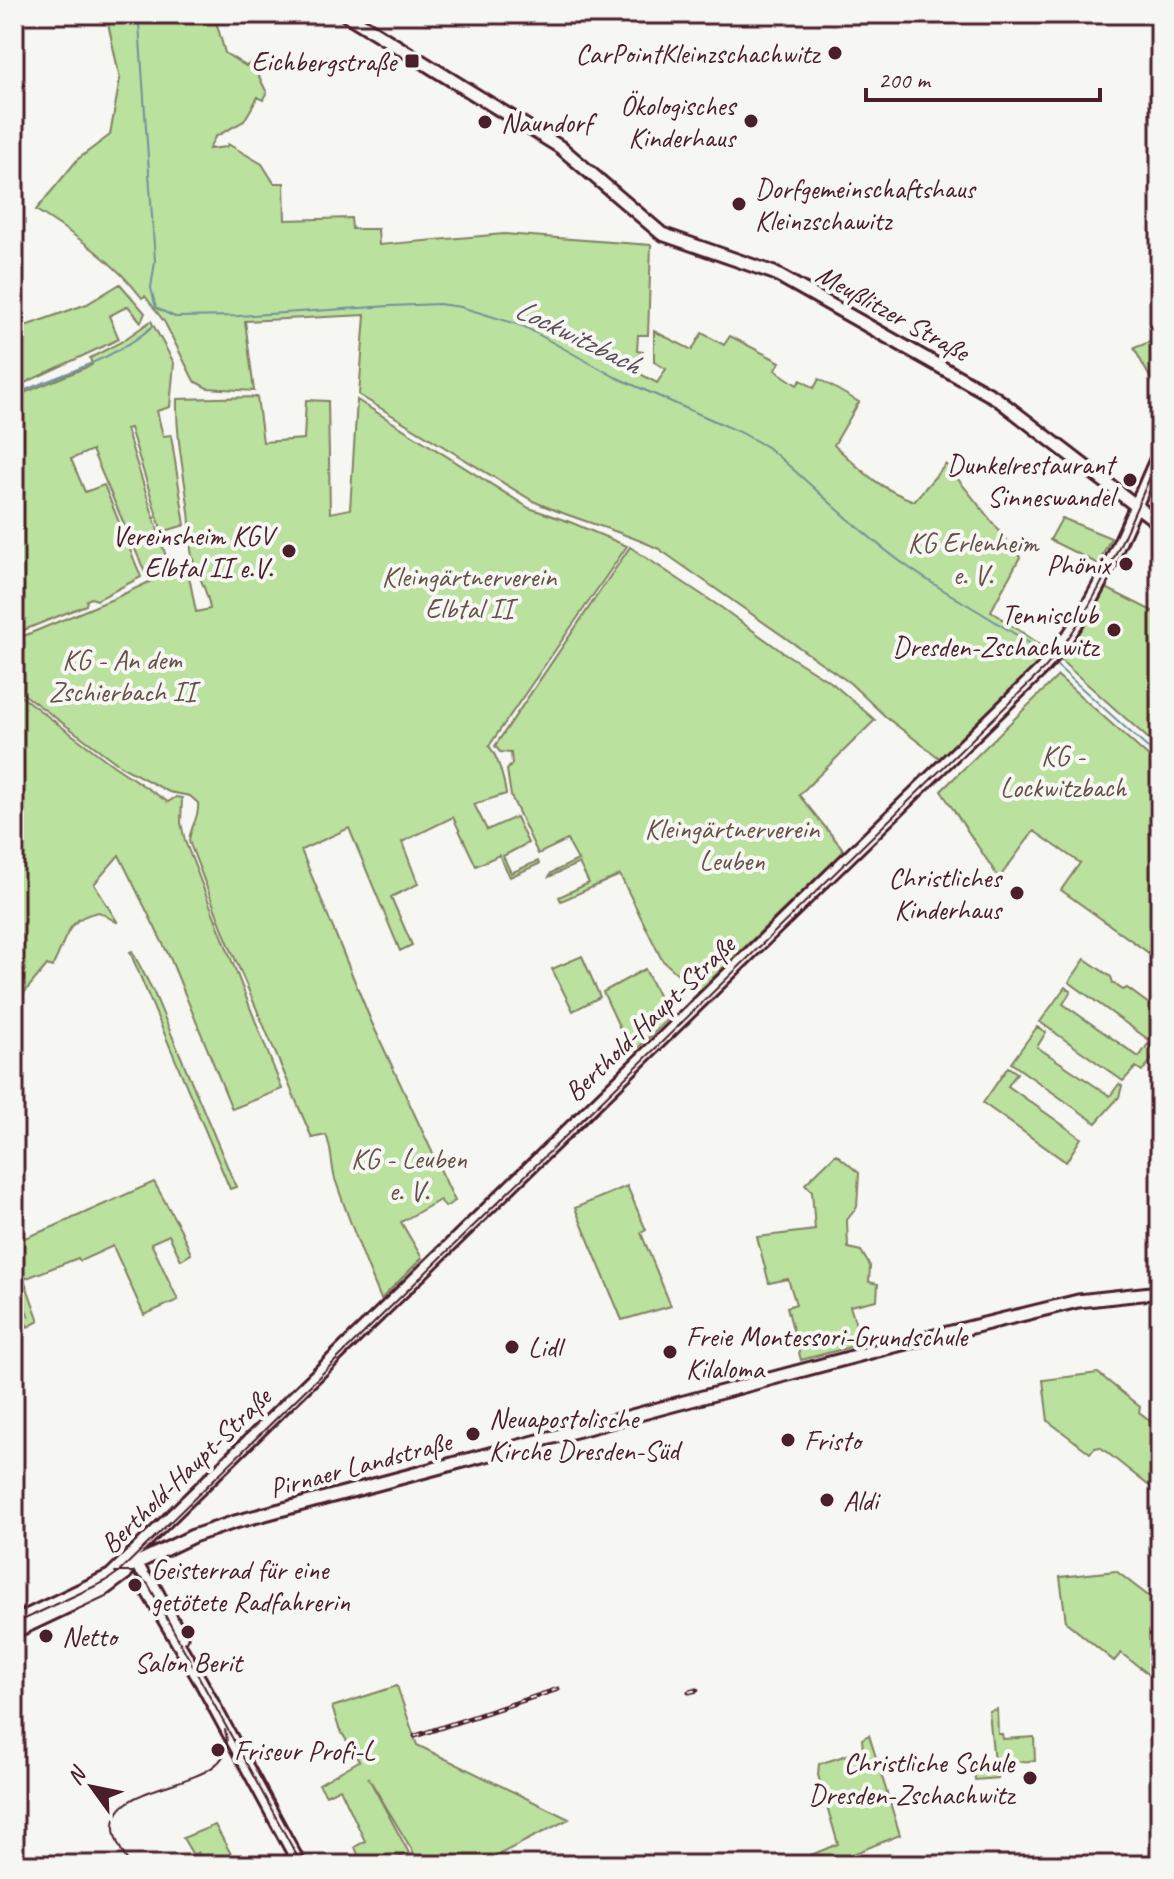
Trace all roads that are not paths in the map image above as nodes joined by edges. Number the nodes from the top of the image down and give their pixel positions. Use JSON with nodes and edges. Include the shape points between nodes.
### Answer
{"nodes":[{"id":1,"x":345,"y":14,"type":"edge"},
{"id":2,"x":1160,"y":451,"type":"edge"},
{"id":3,"x":1136,"y":504,"type":"junction"},
{"id":4,"x":1160,"y":524,"type":"edge"},
{"id":5,"x":1160,"y":1292,"type":"edge"},
{"id":6,"x":134,"y":1560,"type":"junction"},
{"id":7,"x":14,"y":1622,"type":"edge"},
{"id":8,"x":14,"y":1632,"type":"edge"},
{"id":9,"x":300,"y":1865,"type":"edge"}],
"edges":[{"from":1,"to":3,"type":"street","name":"Meußlitzer Straße","via":[[560,147],[662,234],[774,273],[984,390]]},
{"from":2,"to":3,"type":"street","name":"Berthold-Haupt-Straße"},
{"from":3,"to":4,"type":"street","name":"Meußlitzer Straße"},
{"from":3,"to":6,"type":"street","name":"Berthold-Haupt-Straße","via":[[1090,603],[1042,669]]},
{"from":5,"to":6,"type":"street","name":"Pirnaer Landstraße","via":[[1078,1301],[886,1348],[221,1527]]},
{"from":6,"to":7,"type":"street","name":"Berthold-Haupt-Straße"},
{"from":6,"to":8,"type":"street","name":"Pirnaer Landstraße","via":[[109,1587]]},
{"from":6,"to":9,"type":"street"}]}
